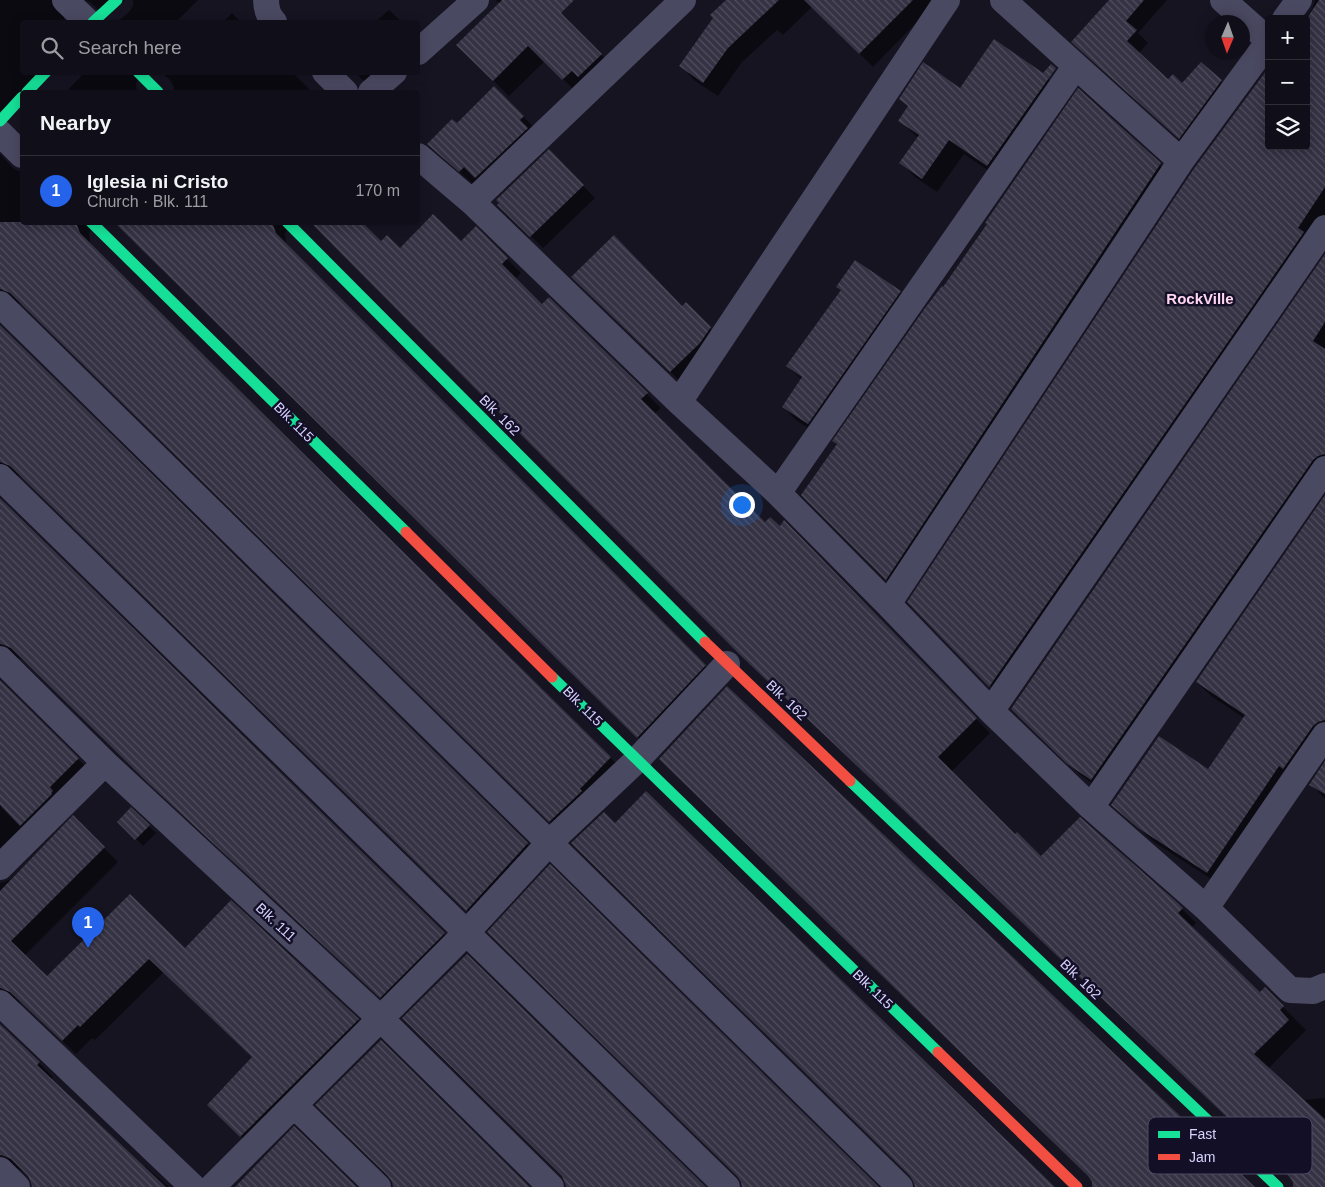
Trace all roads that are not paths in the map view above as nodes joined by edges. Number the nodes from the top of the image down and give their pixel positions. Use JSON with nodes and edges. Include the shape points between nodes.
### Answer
{"nodes":[{"id":1,"x":65,"y":0,"type":"edge"},
{"id":2,"x":117,"y":0,"type":"edge"},
{"id":3,"x":266,"y":0,"type":"edge"},
{"id":4,"x":476,"y":0,"type":"edge"},
{"id":5,"x":683,"y":0,"type":"edge"},
{"id":6,"x":947,"y":0,"type":"edge"},
{"id":7,"x":1003,"y":0,"type":"edge"},
{"id":8,"x":1223,"y":0,"type":"edge"},
{"id":9,"x":1299,"y":0,"type":"edge"},
{"id":10,"x":1288,"y":15,"type":"edge"},
{"id":11,"x":86,"y":20,"type":"edge"},
{"id":12,"x":95,"y":20,"type":"edge"},
{"id":13,"x":272,"y":20,"type":"edge"},
{"id":14,"x":1265,"y":37,"type":"edge"},
{"id":15,"x":1265,"y":46,"type":"edge"},
{"id":16,"x":420,"y":50,"type":"edge"},
{"id":17,"x":1076,"y":67,"type":"junction"},
{"id":18,"x":43,"y":75,"type":"edge"},
{"id":19,"x":141,"y":75,"type":"edge"},
{"id":20,"x":328,"y":75,"type":"edge"},
{"id":21,"x":391,"y":75,"type":"edge"},
{"id":22,"x":29,"y":90,"type":"edge"},
{"id":23,"x":156,"y":90,"type":"edge"},
{"id":24,"x":343,"y":90,"type":"edge"},
{"id":25,"x":373,"y":90,"type":"edge"},
{"id":26,"x":20,"y":99,"type":"edge"},
{"id":27,"x":0,"y":121,"type":"edge"},
{"id":28,"x":0,"y":133,"type":"edge"},
{"id":29,"x":20,"y":153,"type":"edge"},
{"id":30,"x":420,"y":158,"type":"edge"},
{"id":31,"x":1181,"y":161,"type":"junction"},
{"id":32,"x":472,"y":202,"type":"junction"},
{"id":33,"x":94,"y":225,"type":"edge"},
{"id":34,"x":290,"y":225,"type":"edge"},
{"id":35,"x":1325,"y":228,"type":"edge"},
{"id":36,"x":0,"y":304,"type":"edge"},
{"id":37,"x":679,"y":402,"type":"junction"},
{"id":38,"x":1325,"y":469,"type":"edge"},
{"id":39,"x":0,"y":477,"type":"edge"},
{"id":40,"x":778,"y":493,"type":"junction"},
{"id":41,"x":888,"y":604,"type":"junction"},
{"id":42,"x":0,"y":659,"type":"edge"},
{"id":43,"x":727,"y":664,"type":"junction"},
{"id":44,"x":991,"y":711,"type":"junction"},
{"id":45,"x":1325,"y":735,"type":"edge"},
{"id":46,"x":637,"y":760,"type":"junction"},
{"id":47,"x":105,"y":763,"type":"junction"},
{"id":48,"x":1091,"y":807,"type":"junction"},
{"id":49,"x":549,"y":844,"type":"junction"},
{"id":50,"x":5,"y":851,"type":"edge"},
{"id":51,"x":1206,"y":908,"type":"junction"},
{"id":52,"x":468,"y":932,"type":"junction"},
{"id":53,"x":1325,"y":986,"type":"edge"},
{"id":54,"x":0,"y":1003,"type":"edge"},
{"id":55,"x":381,"y":1019,"type":"junction"},
{"id":56,"x":294,"y":1106,"type":"junction"},
{"id":57,"x":1204,"y":1117,"type":"edge"},
{"id":58,"x":0,"y":1170,"type":"edge"},
{"id":59,"x":1264,"y":1174,"type":"edge"},
{"id":60,"x":18,"y":1187,"type":"edge"},
{"id":61,"x":193,"y":1187,"type":"edge"},
{"id":62,"x":212,"y":1187,"type":"edge"},
{"id":63,"x":378,"y":1187,"type":"edge"},
{"id":64,"x":551,"y":1187,"type":"edge"},
{"id":65,"x":727,"y":1187,"type":"edge"},
{"id":66,"x":900,"y":1187,"type":"edge"},
{"id":67,"x":1077,"y":1187,"type":"edge"},
{"id":68,"x":1278,"y":1187,"type":"edge"}],
"edges":[{"from":1,"to":11,"type":"street"},
{"from":2,"to":12,"type":"street"},
{"from":3,"to":13,"type":"street"},
{"from":4,"to":16,"type":"street"},
{"from":5,"to":32,"type":"street"},
{"from":6,"to":37,"type":"street"},
{"from":7,"to":17,"type":"street"},
{"from":8,"to":14,"type":"street"},
{"from":9,"to":10,"type":"street"},
{"from":15,"to":31,"type":"street"},
{"from":17,"to":31,"type":"street"},
{"from":17,"to":40,"type":"street"},
{"from":18,"to":22,"type":"street"},
{"from":19,"to":23,"type":"street"},
{"from":20,"to":24,"type":"street"},
{"from":21,"to":25,"type":"street"},
{"from":26,"to":27,"type":"street"},
{"from":28,"to":29,"type":"street"},
{"from":30,"to":32,"type":"street"},
{"from":31,"to":41,"type":"street"},
{"from":32,"to":37,"type":"street"},
{"from":33,"to":46,"type":"street","name":"Blk. 115"},
{"from":34,"to":43,"type":"street","name":"Blk. 162"},
{"from":35,"to":44,"type":"street"},
{"from":36,"to":49,"type":"street"},
{"from":37,"to":40,"type":"street"},
{"from":38,"to":48,"type":"street"},
{"from":39,"to":52,"type":"street"},
{"from":40,"to":41,"type":"street"},
{"from":41,"to":44,"type":"street"},
{"from":42,"to":47,"type":"street","name":"Blk. 111"},
{"from":43,"to":46,"type":"street"},
{"from":43,"to":57,"type":"street","name":"Blk. 162"},
{"from":44,"to":48,"type":"street"},
{"from":45,"to":51,"type":"street"},
{"from":46,"to":49,"type":"street"},
{"from":46,"to":67,"type":"street","name":"Blk. 115"},
{"from":47,"to":50,"type":"street"},
{"from":47,"to":55,"type":"street","name":"Blk. 111"},
{"from":48,"to":51,"type":"street"},
{"from":49,"to":52,"type":"street"},
{"from":49,"to":66,"type":"street"},
{"from":51,"to":53,"type":"street","via":[[1290,990],[1312,991]]},
{"from":52,"to":55,"type":"street"},
{"from":52,"to":65,"type":"street"},
{"from":54,"to":61,"type":"street"},
{"from":55,"to":56,"type":"street"},
{"from":55,"to":64,"type":"street","name":"Blk. 111"},
{"from":56,"to":62,"type":"street"},
{"from":56,"to":63,"type":"street"},
{"from":58,"to":60,"type":"street"},
{"from":59,"to":68,"type":"street","name":"Blk. 162"}]}
